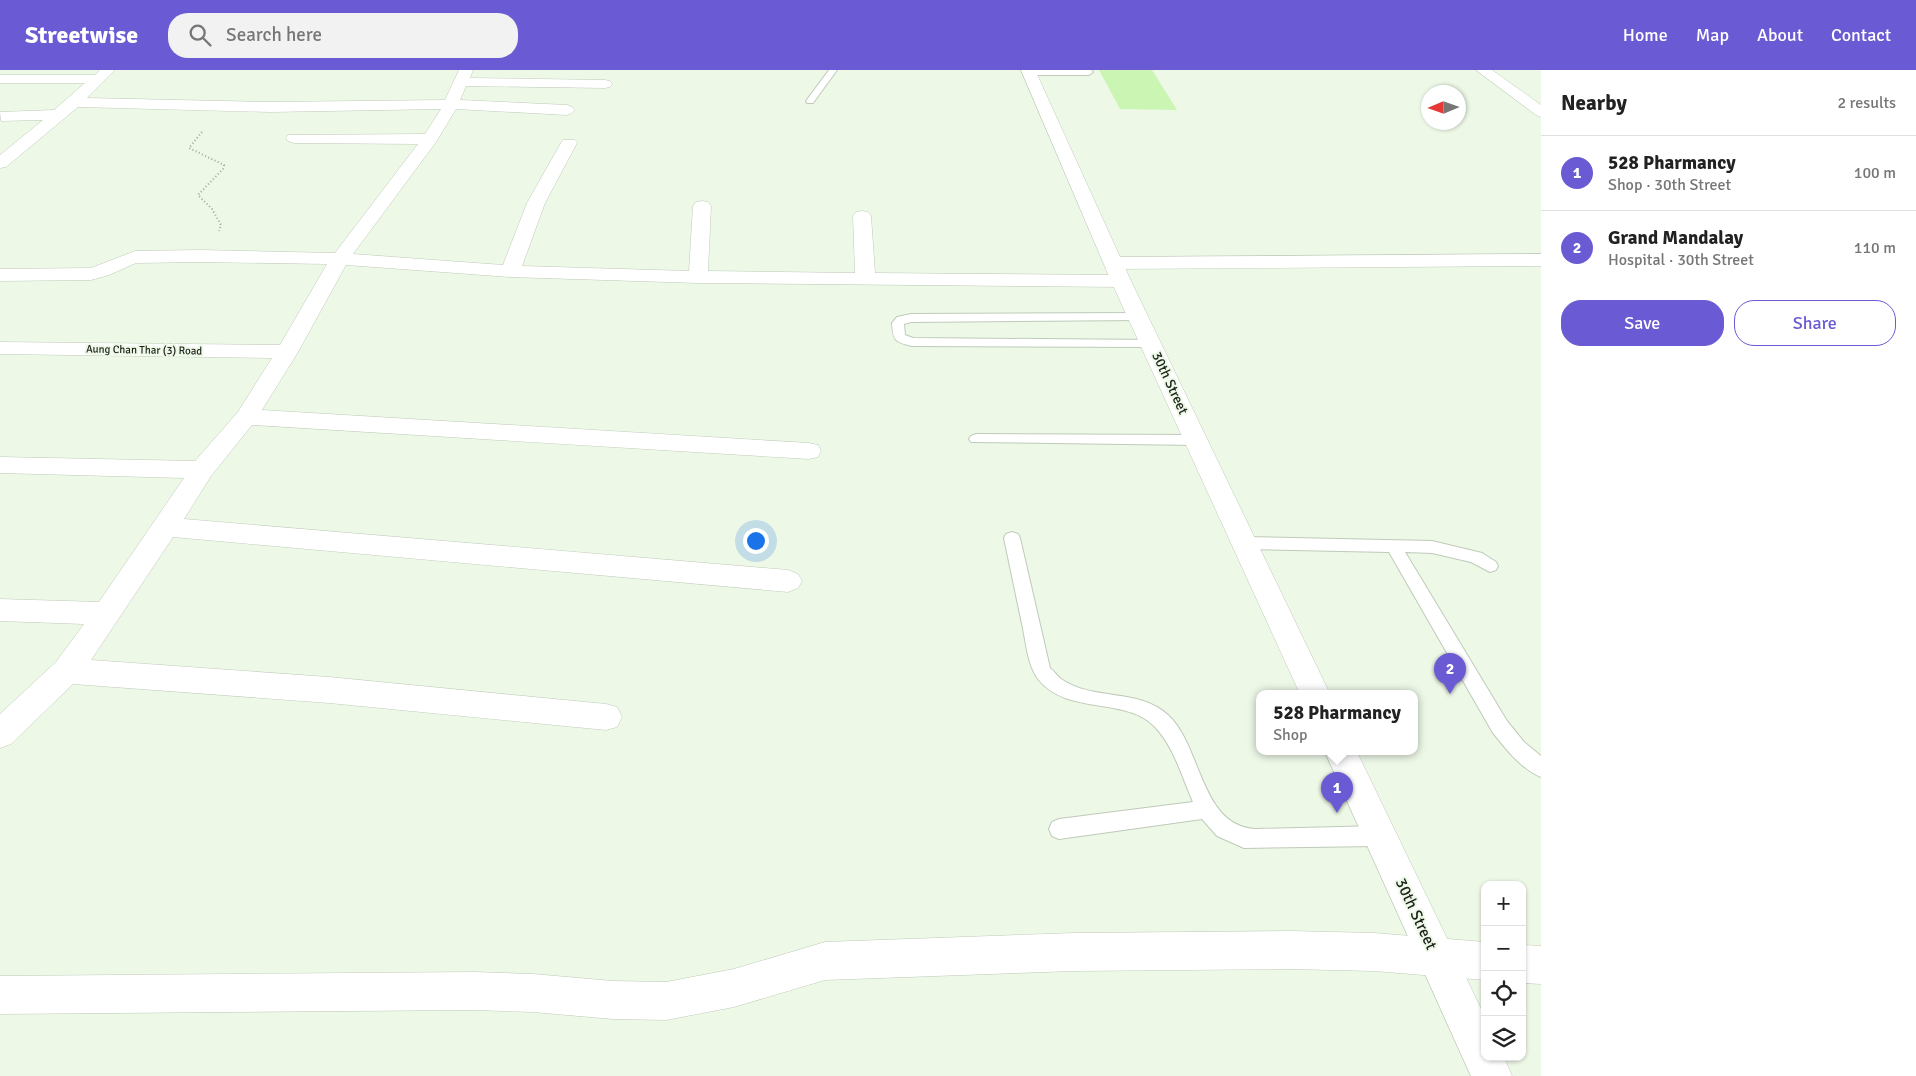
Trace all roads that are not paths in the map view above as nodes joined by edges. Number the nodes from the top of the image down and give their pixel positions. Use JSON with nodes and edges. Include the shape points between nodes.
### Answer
{"nodes":[{"id":1,"x":833,"y":70,"type":"edge"},
{"id":2,"x":1483,"y":70,"type":"edge"},
{"id":3,"x":1028,"y":71,"type":"edge"},
{"id":4,"x":1089,"y":72,"type":"dead end"},
{"id":5,"x":102,"y":75,"type":"edge"},
{"id":6,"x":464,"y":76,"type":"edge"},
{"id":7,"x":0,"y":79,"type":"edge"},
{"id":8,"x":605,"y":84,"type":"dead end"},
{"id":9,"x":1522,"y":97,"type":"junction"},
{"id":10,"x":1541,"y":97,"type":"edge"},
{"id":11,"x":810,"y":100,"type":"dead end"},
{"id":12,"x":74,"y":102,"type":"junction"},
{"id":13,"x":451,"y":104,"type":"junction"},
{"id":14,"x":567,"y":110,"type":"dead end"},
{"id":15,"x":1541,"y":112,"type":"edge"},
{"id":16,"x":59,"y":115,"type":"junction"},
{"id":17,"x":1,"y":116,"type":"edge"},
{"id":18,"x":294,"y":138,"type":"dead end"},
{"id":19,"x":430,"y":139,"type":"junction"},
{"id":20,"x":569,"y":143,"type":"dead end"},
{"id":21,"x":0,"y":163,"type":"edge"},
{"id":22,"x":702,"y":206,"type":"dead end"},
{"id":23,"x":862,"y":216,"type":"dead end"},
{"id":24,"x":340,"y":259,"type":"junction"},
{"id":25,"x":1541,"y":260,"type":"edge"},
{"id":26,"x":510,"y":271,"type":"junction"},
{"id":27,"x":1118,"y":272,"type":"junction"},
{"id":28,"x":0,"y":275,"type":"edge"},
{"id":29,"x":698,"y":277,"type":"junction"},
{"id":30,"x":865,"y":277,"type":"junction"},
{"id":31,"x":1138,"y":317,"type":"junction"},
{"id":32,"x":1152,"y":344,"type":"junction"},
{"id":33,"x":0,"y":348,"type":"edge"},
{"id":34,"x":287,"y":352,"type":"junction"},
{"id":35,"x":246,"y":417,"type":"junction"},
{"id":36,"x":976,"y":439,"type":"dead end"},
{"id":37,"x":1196,"y":440,"type":"junction"},
{"id":38,"x":809,"y":451,"type":"dead end"},
{"id":39,"x":0,"y":465,"type":"edge"},
{"id":40,"x":202,"y":470,"type":"junction"},
{"id":41,"x":166,"y":526,"type":"junction"},
{"id":42,"x":1012,"y":538,"type":"dead end"},
{"id":43,"x":1245,"y":543,"type":"junction"},
{"id":44,"x":1393,"y":545,"type":"junction"},
{"id":45,"x":1490,"y":566,"type":"dead end"},
{"id":46,"x":788,"y":581,"type":"dead end"},
{"id":47,"x":0,"y":610,"type":"edge"},
{"id":48,"x":108,"y":612,"type":"junction"},
{"id":49,"x":67,"y":671,"type":"junction"},
{"id":50,"x":1313,"y":690,"type":"edge"},
{"id":51,"x":606,"y":717,"type":"dead end"},
{"id":52,"x":0,"y":734,"type":"edge"},
{"id":53,"x":1342,"y":755,"type":"edge"},
{"id":54,"x":1541,"y":768,"type":"edge"},
{"id":55,"x":1207,"y":809,"type":"junction"},
{"id":56,"x":1059,"y":829,"type":"dead end"},
{"id":57,"x":1379,"y":836,"type":"junction"},
{"id":58,"x":1437,"y":958,"type":"junction"},
{"id":59,"x":1481,"y":961,"type":"edge"},
{"id":60,"x":1526,"y":964,"type":"edge"},
{"id":61,"x":1541,"y":965,"type":"edge"},
{"id":62,"x":0,"y":994,"type":"edge"},
{"id":63,"x":1492,"y":1076,"type":"edge"}],
"edges":[{"from":1,"to":11,"type":"lane"},
{"from":2,"to":9,"type":"street"},
{"from":3,"to":4,"type":"lane"},
{"from":3,"to":27,"type":"street","name":"30th Street"},
{"from":5,"to":7,"type":"street"},
{"from":5,"to":12,"type":"street"},
{"from":6,"to":8,"type":"street"},
{"from":6,"to":13,"type":"street"},
{"from":9,"to":10,"type":"street"},
{"from":9,"to":15,"type":"street"},
{"from":12,"to":13,"type":"street","via":[[227,106]]},
{"from":12,"to":16,"type":"street"},
{"from":13,"to":14,"type":"street"},
{"from":13,"to":19,"type":"street"},
{"from":16,"to":17,"type":"street"},
{"from":16,"to":21,"type":"street"},
{"from":18,"to":19,"type":"street"},
{"from":19,"to":24,"type":"street"},
{"from":20,"to":26,"type":"street","via":[[536,202]]},
{"from":22,"to":29,"type":"street"},
{"from":23,"to":30,"type":"street"},
{"from":24,"to":26,"type":"street"},
{"from":24,"to":28,"type":"street","via":[[135,257],[91,274]]},
{"from":24,"to":34,"type":"street"},
{"from":25,"to":27,"type":"street"},
{"from":26,"to":29,"type":"street"},
{"from":27,"to":30,"type":"street"},
{"from":27,"to":31,"type":"street","name":"30th Street"},
{"from":29,"to":30,"type":"street"},
{"from":31,"to":32,"type":"street","name":"30th Street"},
{"from":31,"to":32,"type":"lane","via":[[911,318],[898,323],[899,336],[912,342]]},
{"from":32,"to":37,"type":"street","name":"30th Street"},
{"from":33,"to":34,"type":"street","name":"Aung Chan Thar (3) Road"},
{"from":34,"to":35,"type":"street"},
{"from":35,"to":38,"type":"street"},
{"from":35,"to":40,"type":"street"},
{"from":36,"to":37,"type":"lane"},
{"from":37,"to":43,"type":"street","name":"30th Street"},
{"from":39,"to":40,"type":"street"},
{"from":40,"to":41,"type":"street"},
{"from":41,"to":46,"type":"street"},
{"from":41,"to":48,"type":"street"},
{"from":42,"to":55,"type":"lane","via":[[1044,674],[1058,686],[1078,694],[1146,710],[1157,716],[1165,723],[1176,743]]},
{"from":43,"to":44,"type":"lane"},
{"from":43,"to":50,"type":"street","name":"30th Street"},
{"from":44,"to":45,"type":"lane","via":[[1432,546],[1476,557]]},
{"from":44,"to":54,"type":"lane","via":[[1500,727],[1517,748]]},
{"from":47,"to":48,"type":"street"},
{"from":48,"to":49,"type":"street"},
{"from":49,"to":51,"type":"street","via":[[329,690]]},
{"from":49,"to":52,"type":"street"},
{"from":53,"to":57,"type":"street","name":"30th Street"},
{"from":55,"to":56,"type":"lane"},
{"from":55,"to":57,"type":"lane","via":[[1215,820],[1239,837]]},
{"from":57,"to":58,"type":"street","name":"30th Street"},
{"from":58,"to":59,"type":"street"},
{"from":58,"to":62,"type":"street","via":[[1374,952],[1290,950],[1074,952],[825,962],[734,988],[666,1001],[474,991]]},
{"from":58,"to":63,"type":"street","name":"30th Street"},
{"from":60,"to":61,"type":"street"}]}
